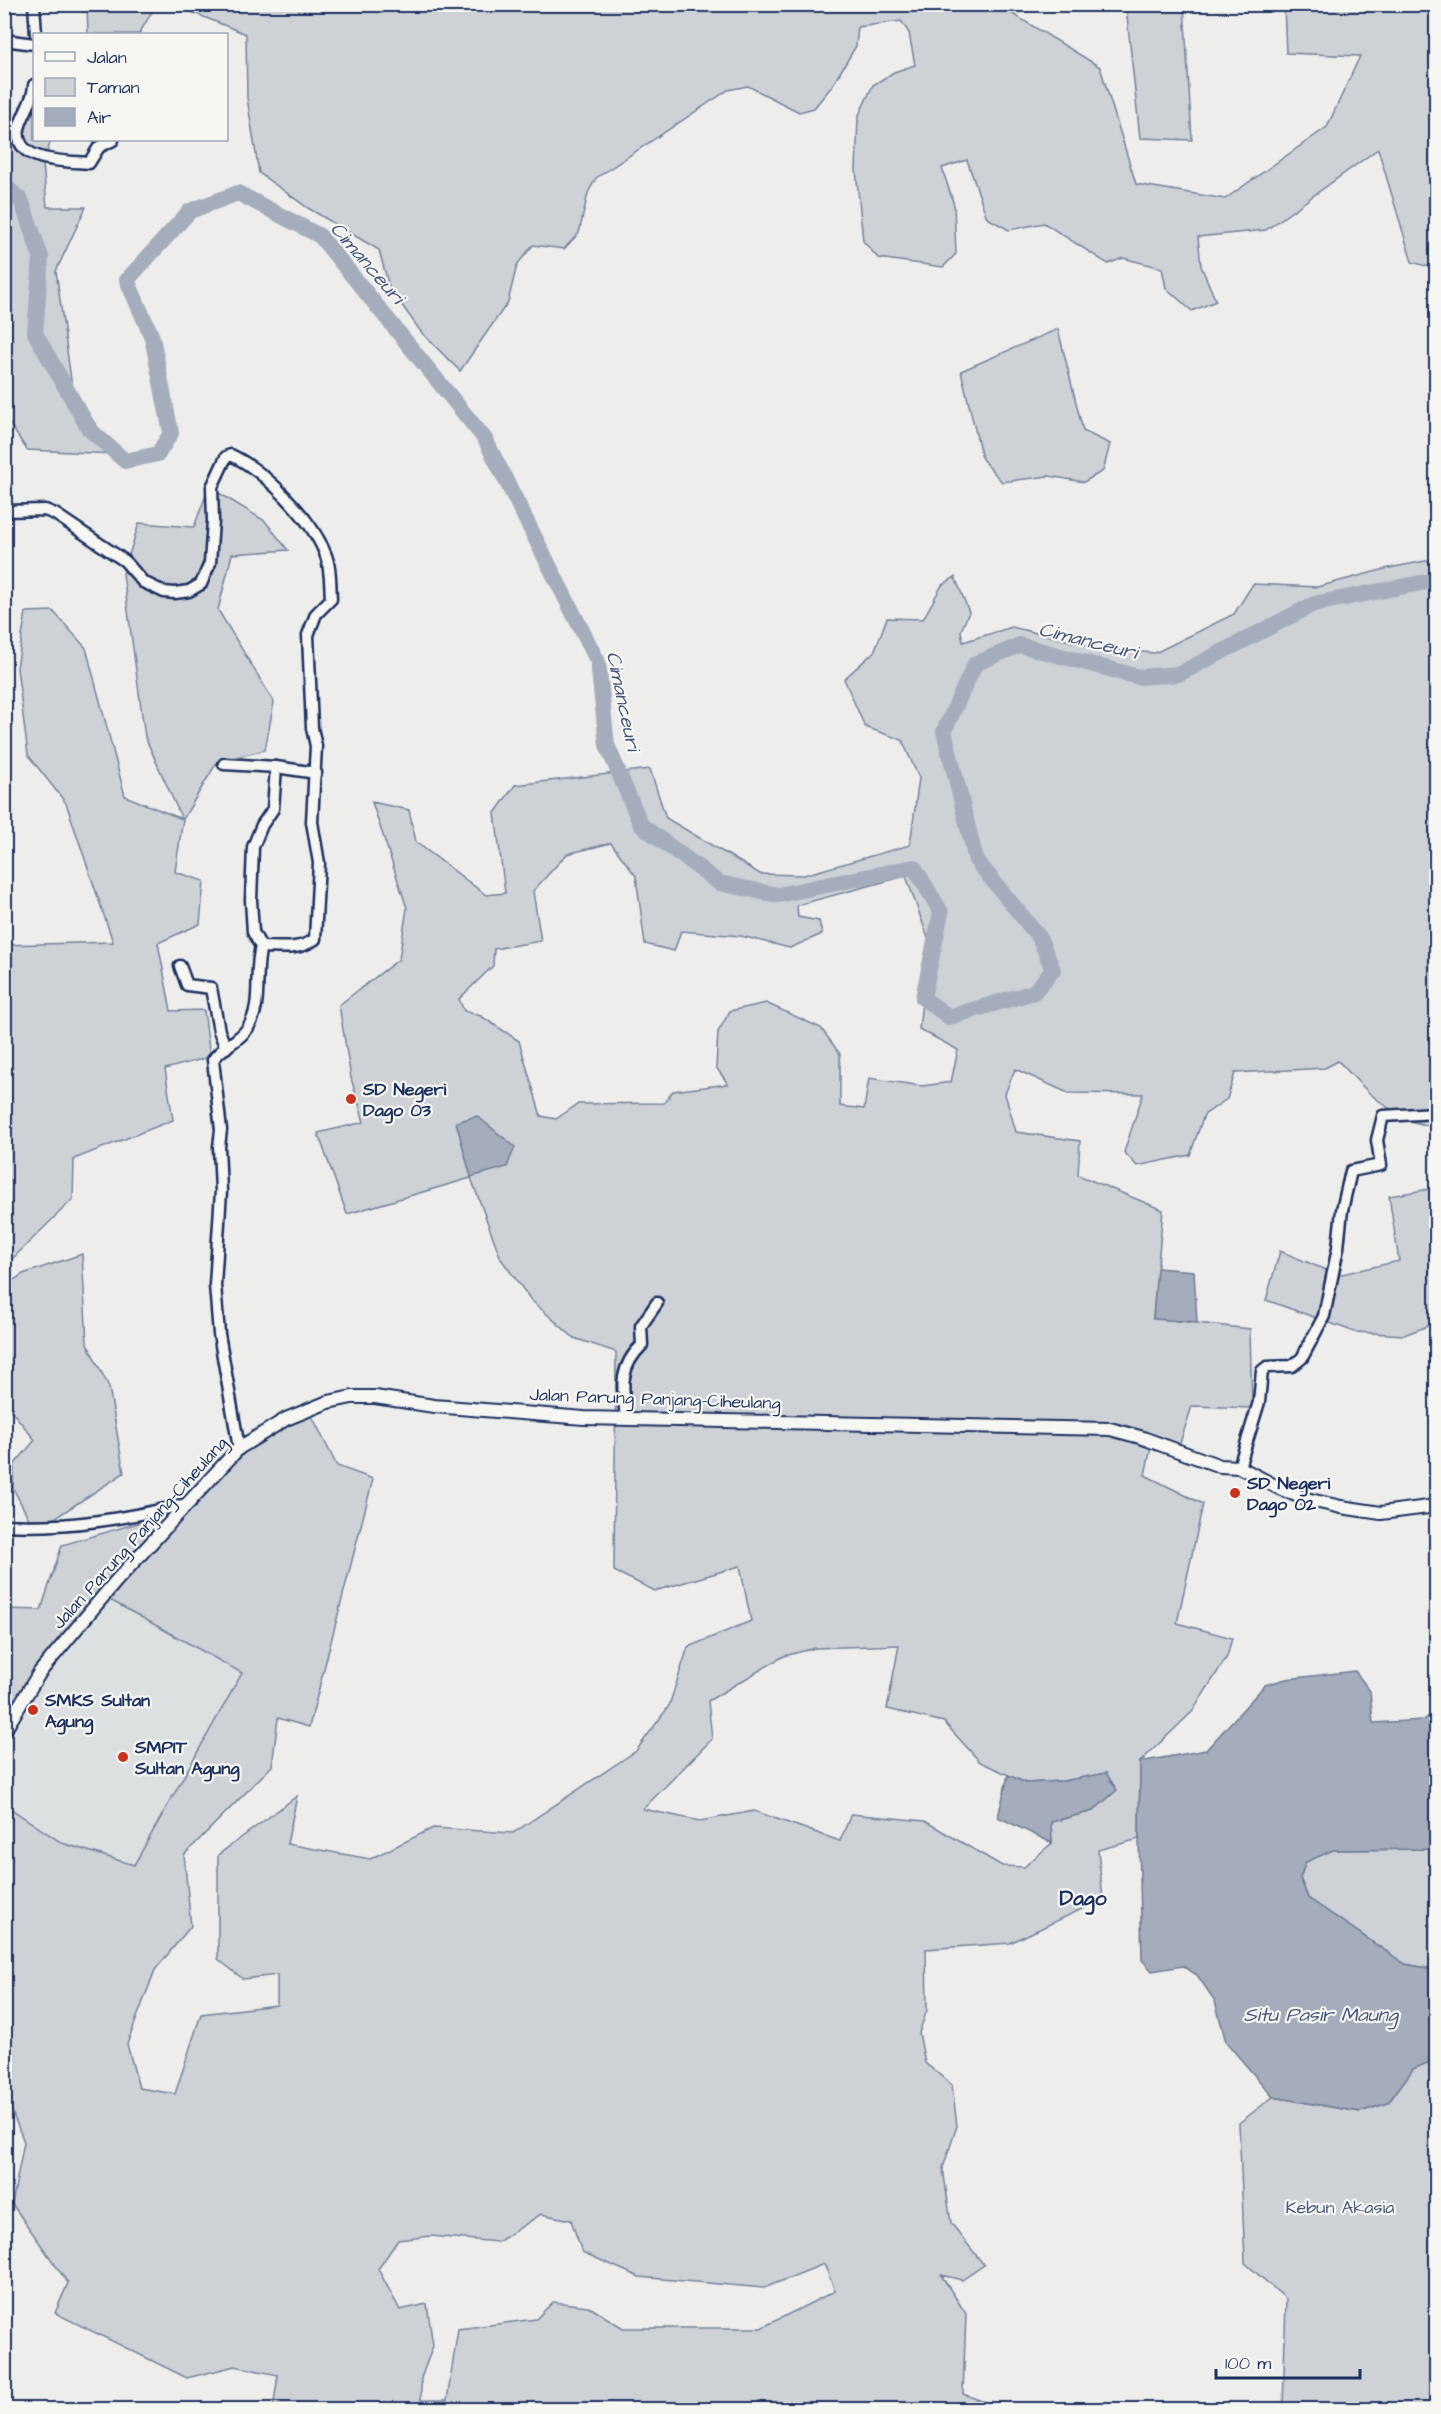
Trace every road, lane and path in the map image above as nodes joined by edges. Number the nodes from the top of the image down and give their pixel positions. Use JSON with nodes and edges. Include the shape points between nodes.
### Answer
{"nodes":[{"id":1,"x":34,"y":4,"type":"edge"},
{"id":2,"x":36,"y":33,"type":"edge"},
{"id":3,"x":4,"y":40,"type":"edge"},
{"id":4,"x":33,"y":44,"type":"edge"},
{"id":5,"x":33,"y":95,"type":"edge"},
{"id":6,"x":111,"y":141,"type":"edge"},
{"id":7,"x":4,"y":511,"type":"edge"},
{"id":8,"x":224,"y":764,"type":"dead end"},
{"id":9,"x":276,"y":767,"type":"junction"},
{"id":10,"x":316,"y":773,"type":"junction"},
{"id":11,"x":261,"y":947,"type":"junction"},
{"id":12,"x":180,"y":966,"type":"dead end"},
{"id":13,"x":226,"y":1048,"type":"junction"},
{"id":14,"x":1437,"y":1113,"type":"edge"},
{"id":15,"x":657,"y":1303,"type":"dead end"},
{"id":16,"x":626,"y":1417,"type":"junction"},
{"id":17,"x":239,"y":1448,"type":"junction"},
{"id":18,"x":1239,"y":1467,"type":"junction"},
{"id":19,"x":190,"y":1503,"type":"junction"},
{"id":20,"x":1437,"y":1506,"type":"edge"},
{"id":21,"x":4,"y":1525,"type":"edge"},
{"id":22,"x":4,"y":1731,"type":"edge"}],
"edges":[{"from":1,"to":2,"type":"street"},
{"from":3,"to":4,"type":"street"},
{"from":5,"to":6,"type":"street","via":[[19,130],[20,143],[29,153],[89,163],[99,147]]},
{"from":7,"to":10,"type":"street","via":[[45,510],[55,514],[125,561],[143,582],[175,593],[201,584],[210,563],[212,487],[226,457],[240,459],[272,484],[308,523],[330,568],[331,599],[316,614],[308,635]]},
{"from":8,"to":9,"type":"street"},
{"from":9,"to":10,"type":"street"},
{"from":9,"to":11,"type":"street","via":[[273,808],[254,847],[253,932]]},
{"from":10,"to":11,"type":"street","via":[[312,822],[319,863],[315,939],[299,947]]},
{"from":11,"to":13,"type":"street","via":[[252,1017],[248,1028]]},
{"from":12,"to":13,"type":"street","via":[[187,985],[211,988]]},
{"from":13,"to":17,"type":"street","via":[[213,1060],[221,1130],[215,1286],[219,1334]]},
{"from":14,"to":18,"type":"street","via":[[1383,1116],[1377,1140],[1381,1165],[1352,1171],[1324,1316],[1302,1358],[1292,1366],[1267,1367],[1262,1371],[1258,1402]]},
{"from":15,"to":16,"type":"street","via":[[641,1326],[642,1345],[624,1368]]},
{"from":16,"to":17,"type":"street","name":"Jalan Parung Panjang–Ciheulang","via":[[584,1418],[352,1397],[286,1419]]},
{"from":16,"to":18,"type":"street","name":"Jalan Parung Panjang–Ciheulang","via":[[1110,1430],[1220,1466]]},
{"from":17,"to":19,"type":"street","name":"Jalan Parung Panjang–Ciheulang"},
{"from":18,"to":20,"type":"street","name":"Jalan Parung Panjang–Ciheulang","via":[[1278,1488],[1341,1508],[1381,1513]]},
{"from":19,"to":21,"type":"street","via":[[78,1524]]},
{"from":19,"to":22,"type":"street","name":"Jalan Parung Panjang–Ciheulang","via":[[116,1581],[40,1672]]}]}
